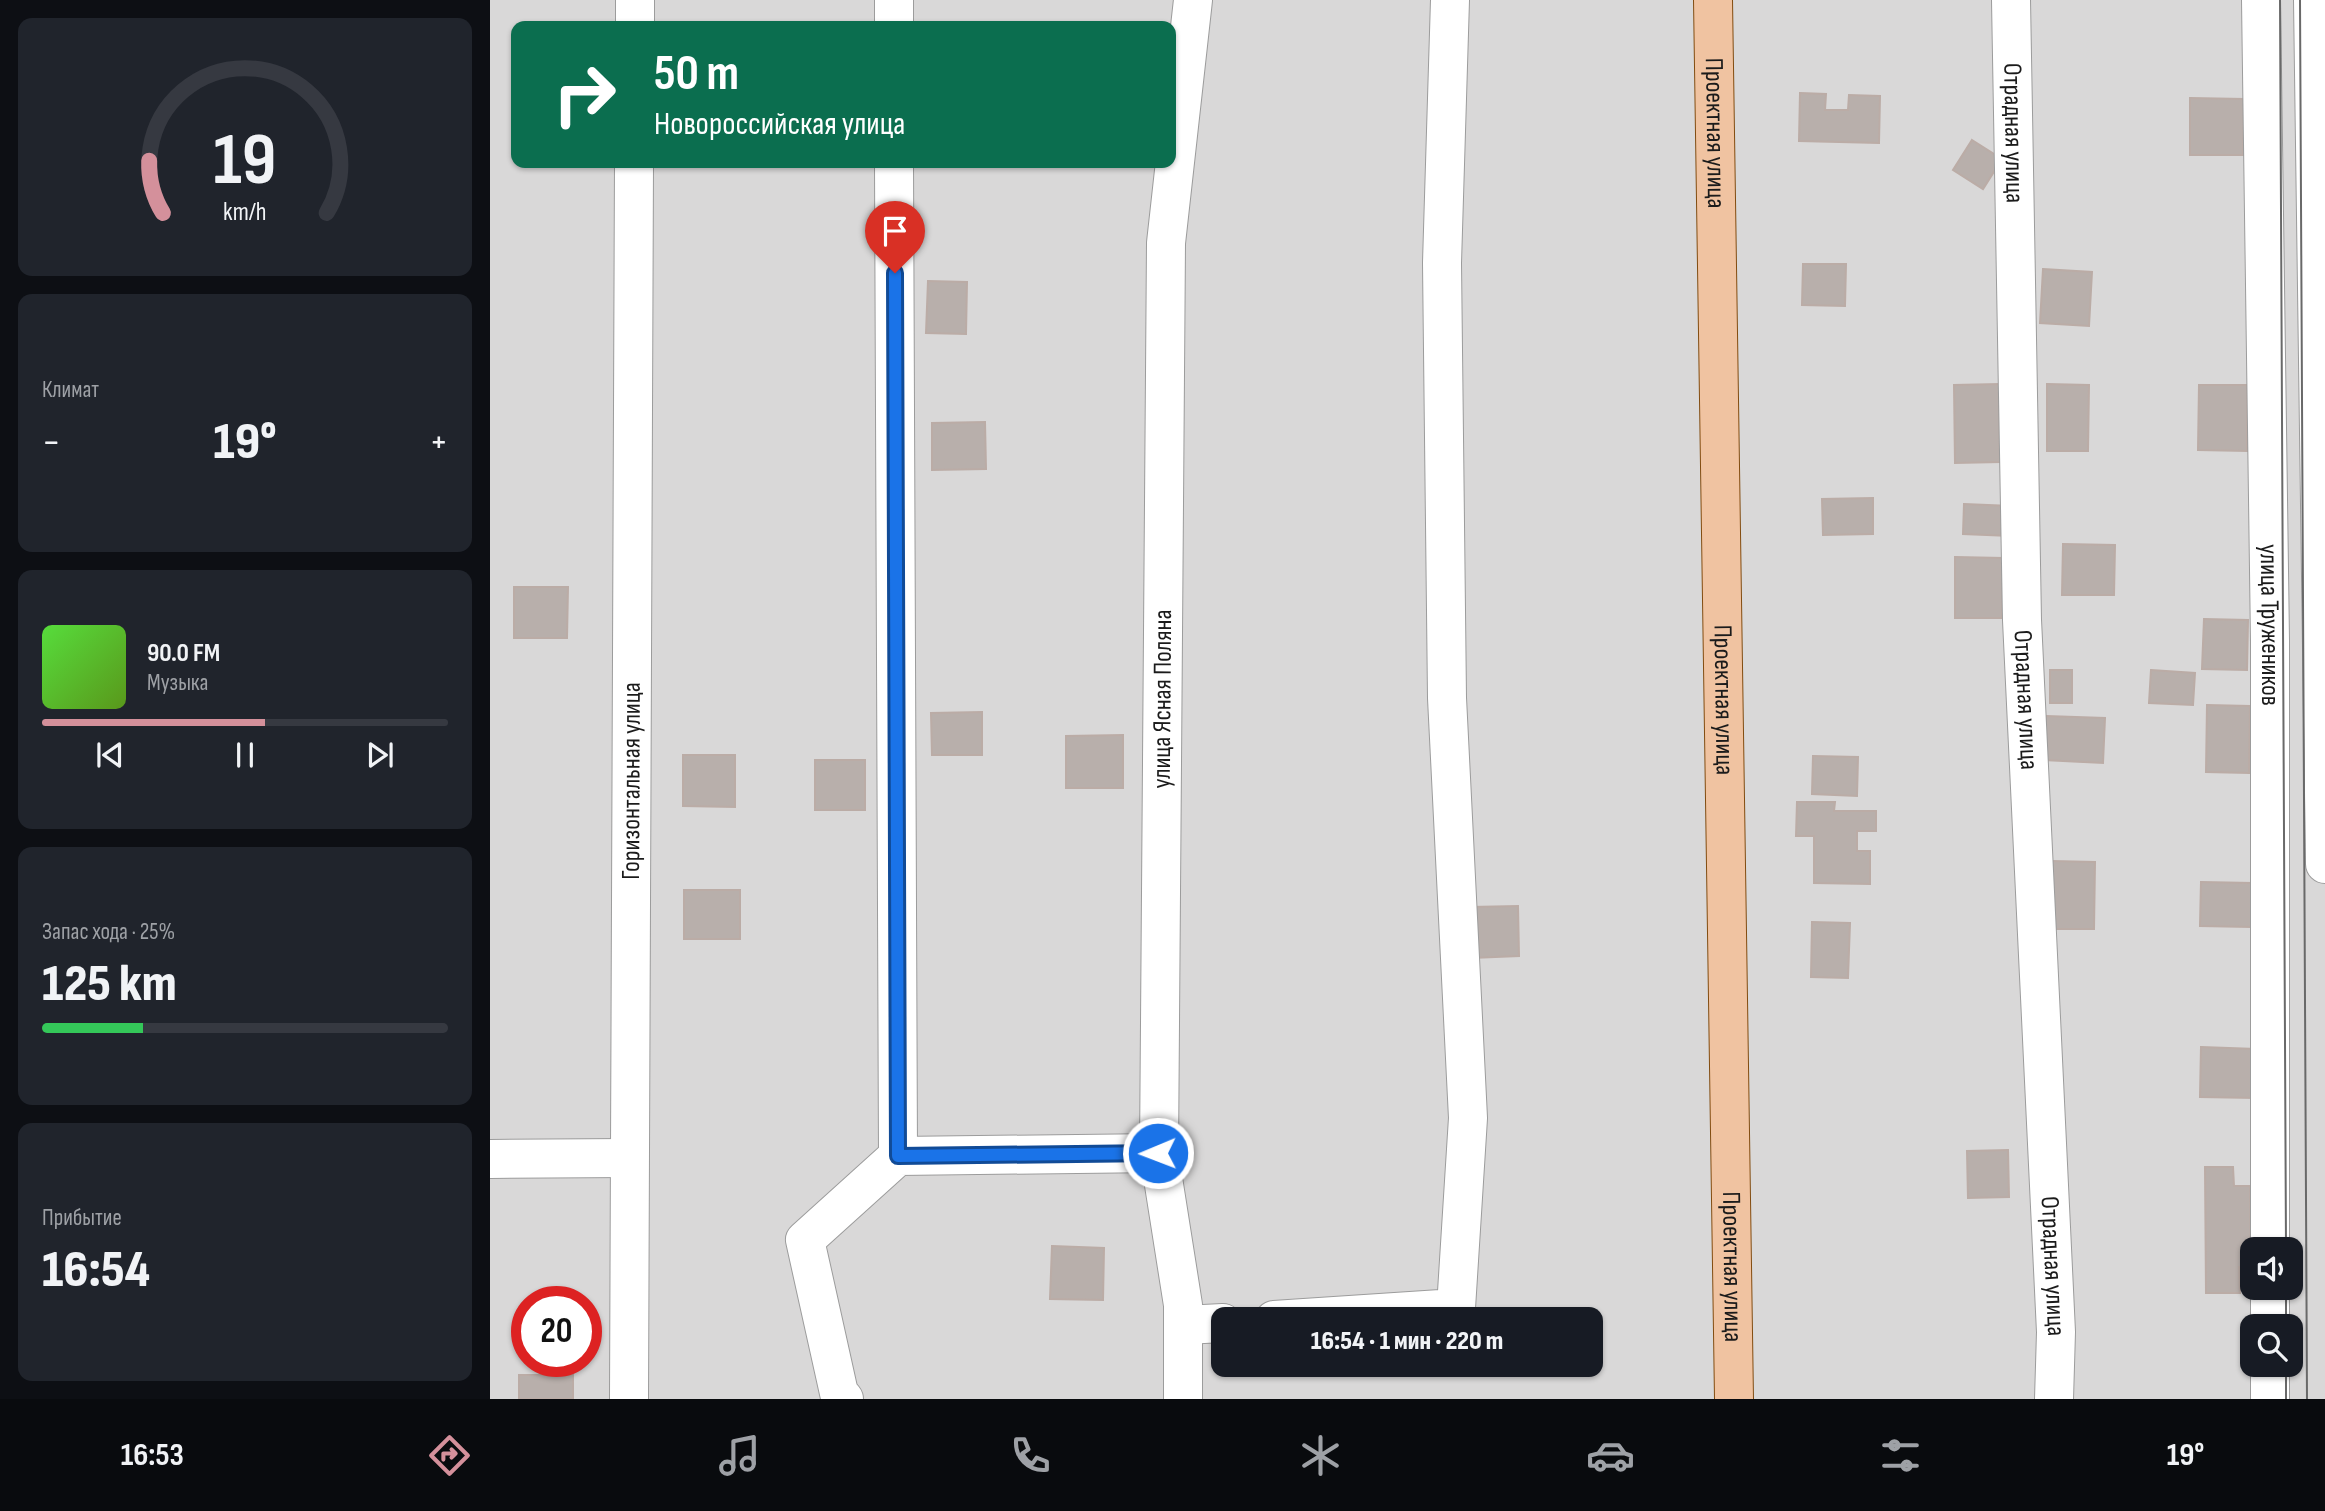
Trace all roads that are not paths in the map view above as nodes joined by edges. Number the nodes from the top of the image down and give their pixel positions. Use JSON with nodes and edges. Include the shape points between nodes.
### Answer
{"nodes":[{"id":1,"x":635,"y":0,"type":"edge"},
{"id":2,"x":894,"y":0,"type":"edge"},
{"id":3,"x":1193,"y":0,"type":"edge"},
{"id":4,"x":1450,"y":0,"type":"edge"},
{"id":5,"x":1713,"y":0,"type":"edge"},
{"id":6,"x":2011,"y":0,"type":"edge"},
{"id":7,"x":2261,"y":0,"type":"edge"},
{"id":8,"x":2313,"y":0,"type":"edge"},
{"id":9,"x":635,"y":21,"type":"edge"},
{"id":10,"x":894,"y":21,"type":"edge"},
{"id":11,"x":1176,"y":153,"type":"edge"},
{"id":12,"x":634,"y":168,"type":"edge"},
{"id":13,"x":894,"y":168,"type":"edge"},
{"id":14,"x":1174,"y":168,"type":"edge"},
{"id":15,"x":2325,"y":864,"type":"edge"},
{"id":16,"x":1158,"y":1153,"type":"junction"},
{"id":17,"x":898,"y":1156,"type":"junction"},
{"id":18,"x":628,"y":1158,"type":"junction"},
{"id":19,"x":490,"y":1159,"type":"edge"},
{"id":20,"x":2270,"y":1237,"type":"edge"},
{"id":21,"x":1457,"y":1307,"type":"edge"},
{"id":22,"x":1211,"y":1324,"type":"edge"},
{"id":23,"x":1184,"y":1325,"type":"junction"},
{"id":24,"x":2270,"y":1377,"type":"edge"},
{"id":25,"x":629,"y":1399,"type":"edge"},
{"id":26,"x":845,"y":1399,"type":"edge"},
{"id":27,"x":1183,"y":1399,"type":"edge"},
{"id":28,"x":1734,"y":1399,"type":"edge"},
{"id":29,"x":2053,"y":1399,"type":"edge"},
{"id":30,"x":2270,"y":1399,"type":"edge"}],
"edges":[{"from":1,"to":9,"type":"street"},
{"from":2,"to":10,"type":"street"},
{"from":3,"to":11,"type":"street","name":"улица Ясная Поляна"},
{"from":4,"to":21,"type":"street","via":[[1442,263],[1447,698],[1468,1118]]},
{"from":5,"to":28,"type":"main road","name":"Проектная улица"},
{"from":6,"to":29,"type":"street","name":"Отрадная улица","via":[[2022,620],[2056,1332]]},
{"from":7,"to":20,"type":"street","name":"улица Тружеников","via":[[2270,641]]},
{"from":8,"to":15,"type":"street","name":"улица Тружеников"},
{"from":12,"to":18,"type":"street","name":"Горизонтальная улица"},
{"from":13,"to":17,"type":"street"},
{"from":14,"to":16,"type":"street","name":"улица Ясная Поляна","via":[[1166,243]]},
{"from":16,"to":17,"type":"street"},
{"from":16,"to":23,"type":"street","name":"улица Ясная Поляна"},
{"from":17,"to":26,"type":"street","via":[[805,1240],[839,1393]]},
{"from":18,"to":19,"type":"street"},
{"from":18,"to":25,"type":"street","name":"Горизонтальная улица"},
{"from":22,"to":23,"type":"street"},
{"from":23,"to":27,"type":"street","name":"улица Ясная Поляна"},
{"from":24,"to":30,"type":"street"}]}
